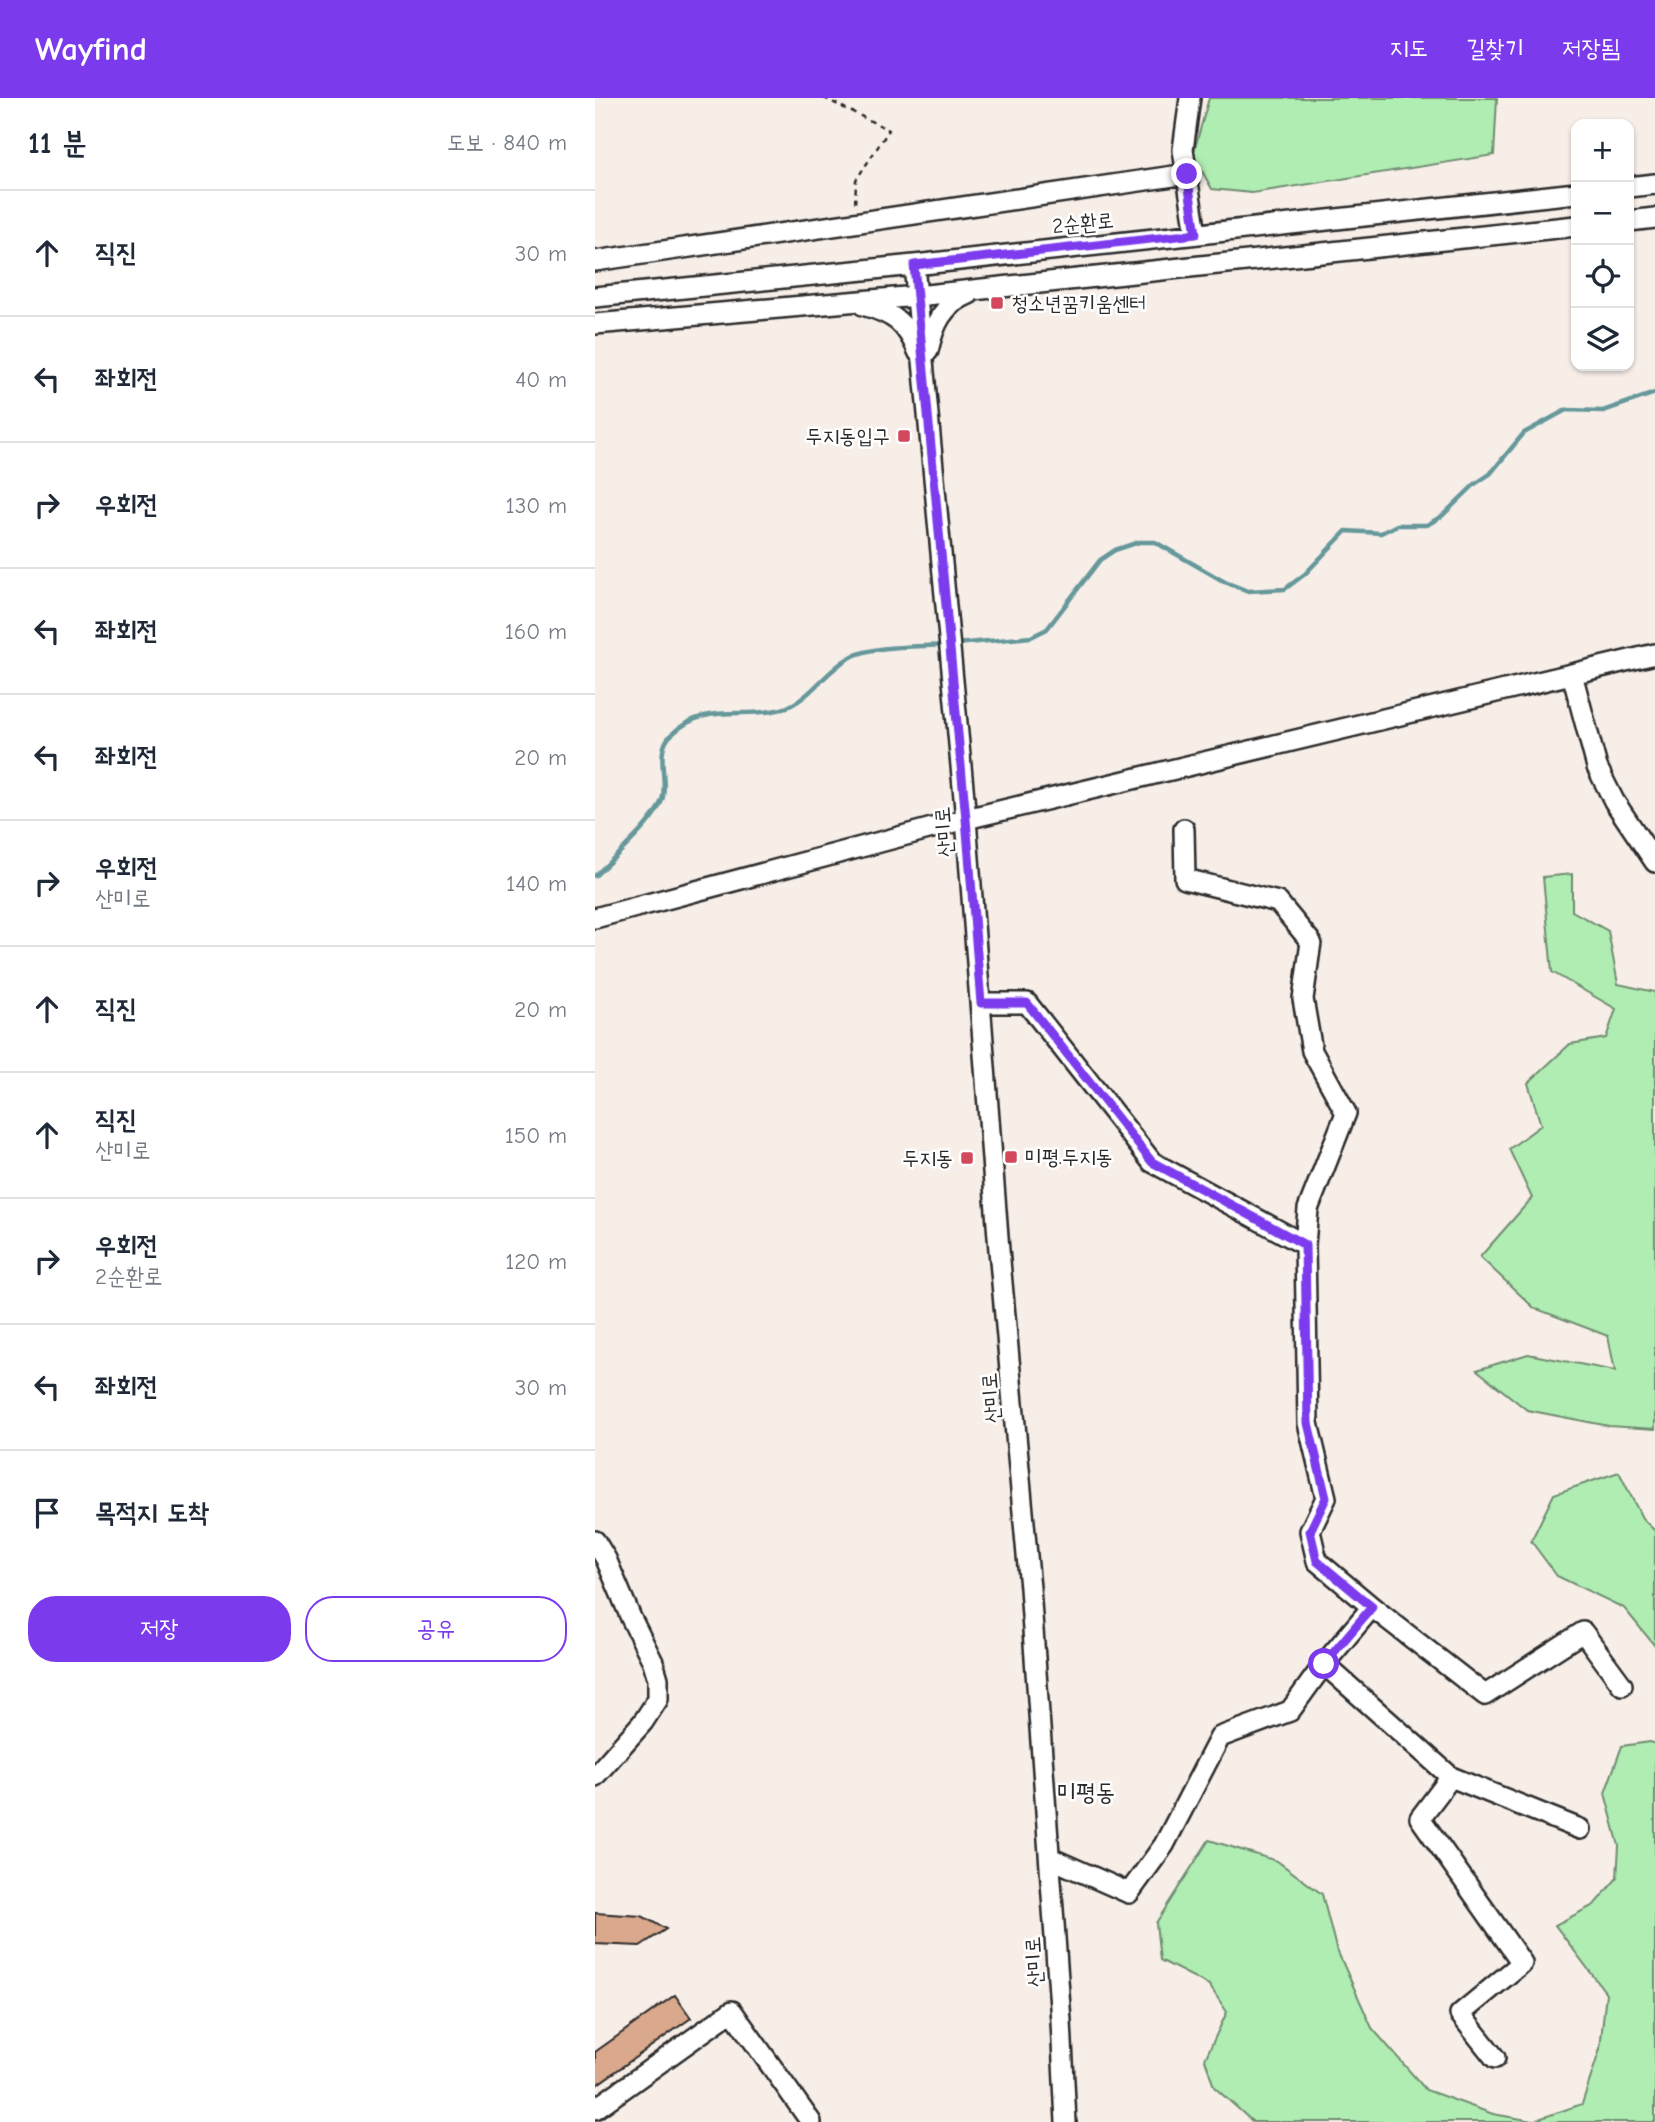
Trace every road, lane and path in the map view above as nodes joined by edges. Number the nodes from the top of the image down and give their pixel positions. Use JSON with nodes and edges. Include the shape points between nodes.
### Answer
{"nodes":[{"id":1,"x":824,"y":98,"type":"edge"},
{"id":2,"x":1190,"y":98,"type":"edge"},
{"id":3,"x":1187,"y":174,"type":"junction"},
{"id":4,"x":1655,"y":184,"type":"edge"},
{"id":5,"x":1634,"y":186,"type":"edge"},
{"id":6,"x":1571,"y":194,"type":"edge"},
{"id":7,"x":1655,"y":218,"type":"edge"},
{"id":8,"x":1634,"y":220,"type":"edge"},
{"id":9,"x":855,"y":223,"type":"junction"},
{"id":10,"x":1571,"y":227,"type":"edge"},
{"id":11,"x":1196,"y":234,"type":"junction"},
{"id":12,"x":595,"y":261,"type":"edge"},
{"id":13,"x":914,"y":265,"type":"junction"},
{"id":14,"x":983,"y":290,"type":"junction"},
{"id":15,"x":917,"y":296,"type":"junction"},
{"id":16,"x":595,"y":297,"type":"edge"},
{"id":17,"x":849,"y":302,"type":"junction"},
{"id":18,"x":595,"y":324,"type":"edge"},
{"id":19,"x":925,"y":371,"type":"junction"},
{"id":20,"x":1655,"y":654,"type":"edge"},
{"id":21,"x":1572,"y":674,"type":"junction"},
{"id":22,"x":966,"y":819,"type":"junction"},
{"id":23,"x":1184,"y":829,"type":"dead end"},
{"id":24,"x":1655,"y":862,"type":"edge"},
{"id":25,"x":595,"y":918,"type":"edge"},
{"id":26,"x":981,"y":1003,"type":"junction"},
{"id":27,"x":1305,"y":1245,"type":"junction"},
{"id":28,"x":595,"y":1541,"type":"edge"},
{"id":29,"x":1372,"y":1607,"type":"junction"},
{"id":30,"x":1324,"y":1664,"type":"junction"},
{"id":31,"x":1622,"y":1685,"type":"dead end"},
{"id":32,"x":595,"y":1776,"type":"edge"},
{"id":33,"x":1451,"y":1777,"type":"junction"},
{"id":34,"x":1580,"y":1829,"type":"dead end"},
{"id":35,"x":1050,"y":1858,"type":"junction"},
{"id":36,"x":1495,"y":2058,"type":"dead end"},
{"id":37,"x":595,"y":2109,"type":"edge"},
{"id":38,"x":811,"y":2122,"type":"edge"},
{"id":39,"x":1066,"y":2122,"type":"edge"}],
"edges":[{"from":1,"to":9,"type":"path","via":[[889,130],[856,180]]},
{"from":2,"to":3,"type":"street","via":[[1184,150]]},
{"from":3,"to":9,"type":"street"},
{"from":3,"to":11,"type":"street"},
{"from":4,"to":5,"type":"street"},
{"from":6,"to":11,"type":"street","name":"2순환로"},
{"from":7,"to":8,"type":"street"},
{"from":9,"to":12,"type":"street"},
{"from":10,"to":14,"type":"street"},
{"from":11,"to":13,"type":"street","name":"2순환로"},
{"from":13,"to":15,"type":"street"},
{"from":13,"to":16,"type":"street","name":"2순환로"},
{"from":14,"to":15,"type":"street"},
{"from":14,"to":19,"type":"street","via":[[957,300],[941,314]]},
{"from":15,"to":17,"type":"street"},
{"from":15,"to":19,"type":"street"},
{"from":17,"to":18,"type":"street"},
{"from":17,"to":19,"type":"street","via":[[896,318],[913,340]]},
{"from":19,"to":22,"type":"street","name":"산미로"},
{"from":20,"to":21,"type":"street"},
{"from":21,"to":22,"type":"street"},
{"from":21,"to":24,"type":"street","via":[[1597,767]]},
{"from":22,"to":25,"type":"street"},
{"from":22,"to":26,"type":"street","name":"산미로"},
{"from":23,"to":27,"type":"street","via":[[1185,878],[1277,902],[1311,942],[1303,999],[1312,1051],[1346,1113],[1308,1209]]},
{"from":26,"to":27,"type":"street","via":[[1027,1003],[1152,1162]]},
{"from":26,"to":35,"type":"street","name":"산미로"},
{"from":27,"to":29,"type":"street","via":[[1308,1423],[1326,1498],[1310,1531],[1317,1561]]},
{"from":28,"to":32,"type":"street","via":[[653,1662],[658,1699],[643,1723]]},
{"from":29,"to":30,"type":"street"},
{"from":29,"to":31,"type":"street","via":[[1485,1695],[1583,1632]]},
{"from":30,"to":33,"type":"street"},
{"from":30,"to":35,"type":"street","via":[[1290,1711],[1220,1737],[1164,1845],[1129,1893]]},
{"from":33,"to":34,"type":"street"},
{"from":33,"to":36,"type":"street","via":[[1420,1818],[1522,1963],[1460,2014]]},
{"from":35,"to":39,"type":"street","name":"산미로"},
{"from":37,"to":38,"type":"street","via":[[732,2011]]}]}
